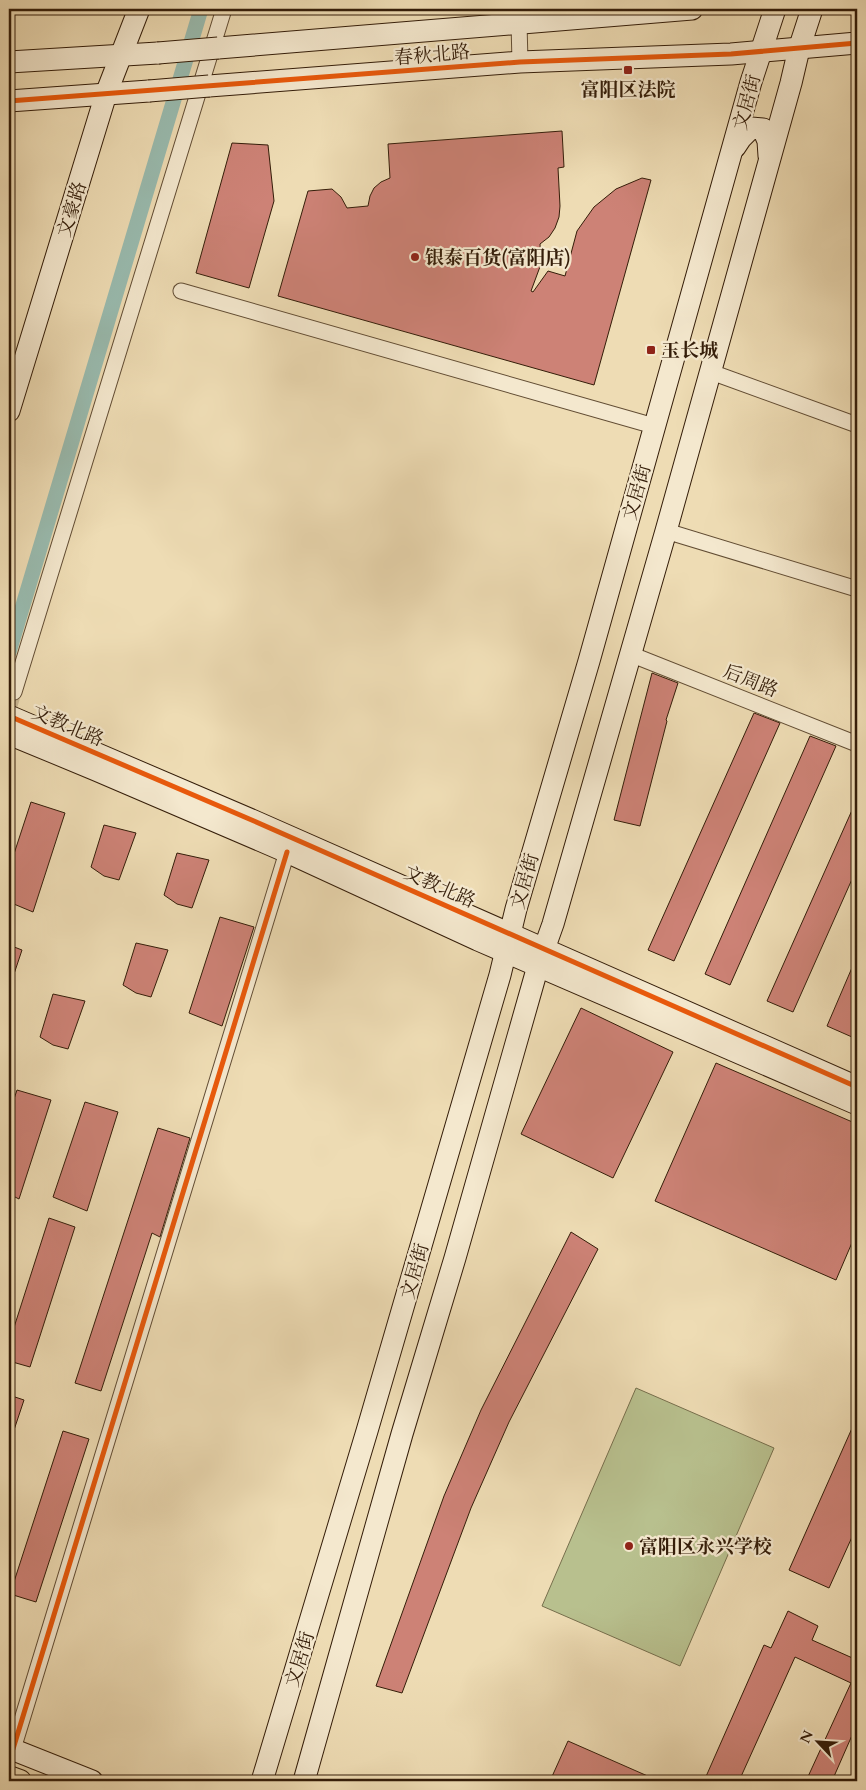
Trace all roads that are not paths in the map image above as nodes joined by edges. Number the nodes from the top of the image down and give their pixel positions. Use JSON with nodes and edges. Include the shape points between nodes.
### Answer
{"nodes":[{"id":1,"x":125,"y":9,"type":"edge"},
{"id":2,"x":139,"y":9,"type":"edge"},
{"id":3,"x":224,"y":9,"type":"edge"},
{"id":4,"x":692,"y":9,"type":"edge"},
{"id":5,"x":774,"y":9,"type":"edge"},
{"id":6,"x":812,"y":9,"type":"edge"},
{"id":7,"x":521,"y":16,"type":"edge"},
{"id":8,"x":857,"y":43,"type":"edge"},
{"id":9,"x":799,"y":49,"type":"junction"},
{"id":10,"x":760,"y":51,"type":"junction"},
{"id":11,"x":114,"y":57,"type":"junction"},
{"id":12,"x":9,"y":62,"type":"edge"},
{"id":13,"x":520,"y":62,"type":"junction"},
{"id":14,"x":99,"y":95,"type":"junction"},
{"id":15,"x":9,"y":101,"type":"edge"},
{"id":16,"x":732,"y":152,"type":"junction"},
{"id":17,"x":770,"y":159,"type":"junction"},
{"id":18,"x":181,"y":291,"type":"dead end"},
{"id":19,"x":9,"y":367,"type":"edge"},
{"id":20,"x":710,"y":372,"type":"junction"},
{"id":21,"x":9,"y":411,"type":"edge"},
{"id":22,"x":857,"y":425,"type":"edge"},
{"id":23,"x":654,"y":426,"type":"junction"},
{"id":24,"x":666,"y":531,"type":"junction"},
{"id":25,"x":857,"y":589,"type":"edge"},
{"id":26,"x":630,"y":654,"type":"junction"},
{"id":27,"x":14,"y":692,"type":"dead end"},
{"id":28,"x":9,"y":716,"type":"edge"},
{"id":29,"x":9,"y":734,"type":"edge"},
{"id":30,"x":857,"y":744,"type":"edge"},
{"id":31,"x":287,"y":852,"type":"junction"},
{"id":32,"x":508,"y":943,"type":"junction"},
{"id":33,"x":541,"y":958,"type":"junction"},
{"id":34,"x":857,"y":1087,"type":"edge"},
{"id":35,"x":857,"y":1104,"type":"edge"},
{"id":36,"x":11,"y":1749,"type":"edge"},
{"id":37,"x":9,"y":1777,"type":"edge"},
{"id":38,"x":20,"y":1781,"type":"edge"},
{"id":39,"x":92,"y":1781,"type":"edge"},
{"id":40,"x":262,"y":1781,"type":"edge"},
{"id":41,"x":304,"y":1781,"type":"edge"}],
"edges":[{"from":1,"to":11,"type":"street","name":"文豪路"},
{"from":2,"to":11,"type":"street","name":"文豪路"},
{"from":3,"to":27,"type":"street"},
{"from":4,"to":7,"type":"street","name":"春秋北路"},
{"from":5,"to":10,"type":"street","name":"文居街"},
{"from":6,"to":9,"type":"street","name":"文居街"},
{"from":7,"to":11,"type":"street","name":"春秋北路","bridge":true},
{"from":7,"to":13,"type":"street"},
{"from":8,"to":9,"type":"street","name":"春秋北路"},
{"from":9,"to":10,"type":"street","name":"春秋北路"},
{"from":9,"to":17,"type":"street","name":"文居街"},
{"from":10,"to":13,"type":"street","name":"春秋北路"},
{"from":10,"to":16,"type":"street","name":"文居街"},
{"from":11,"to":12,"type":"street","name":"春秋北路"},
{"from":11,"to":14,"type":"street","name":"文豪路"},
{"from":13,"to":14,"type":"street","name":"春秋北路","bridge":true},
{"from":14,"to":15,"type":"street","name":"春秋北路"},
{"from":14,"to":19,"type":"street","name":"文豪路"},
{"from":14,"to":21,"type":"street","name":"文豪路"},
{"from":16,"to":17,"type":"street","via":[[752,128],[763,129]]},
{"from":16,"to":23,"type":"street","name":"文居街"},
{"from":17,"to":20,"type":"street","name":"文居街"},
{"from":18,"to":23,"type":"street"},
{"from":20,"to":22,"type":"street"},
{"from":20,"to":24,"type":"street","name":"文居街"},
{"from":23,"to":32,"type":"street","name":"文居街"},
{"from":24,"to":25,"type":"street"},
{"from":24,"to":26,"type":"street","name":"文居街"},
{"from":26,"to":30,"type":"street","name":"后周路"},
{"from":26,"to":33,"type":"street","name":"文居街"},
{"from":28,"to":32,"type":"street","name":"文教北路","via":[[254,821]]},
{"from":29,"to":31,"type":"street","name":"文教北路"},
{"from":31,"to":32,"type":"street","name":"文教北路"},
{"from":31,"to":36,"type":"street"},
{"from":32,"to":33,"type":"street","name":"文教北路"},
{"from":32,"to":40,"type":"street","name":"文居街","via":[[370,1422]]},
{"from":33,"to":34,"type":"street","name":"文教北路"},
{"from":33,"to":35,"type":"street","name":"文教北路"},
{"from":33,"to":41,"type":"street","name":"文居街"},
{"from":36,"to":39,"type":"street"},
{"from":37,"to":38,"type":"main road"}]}
